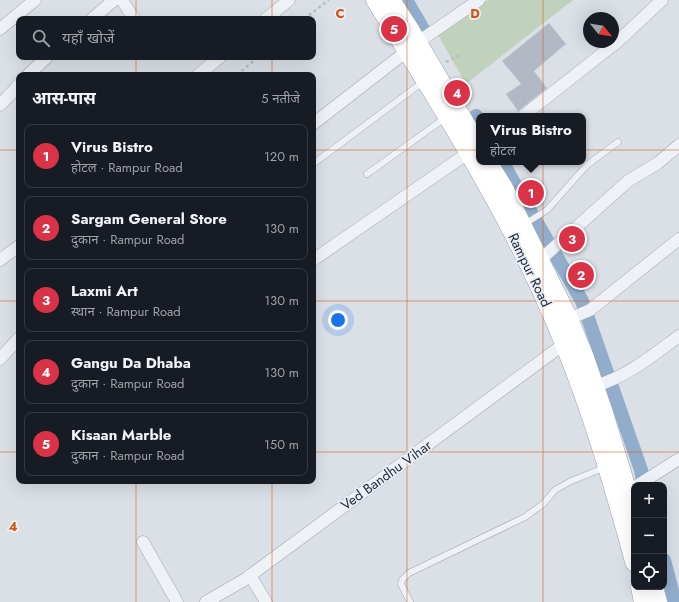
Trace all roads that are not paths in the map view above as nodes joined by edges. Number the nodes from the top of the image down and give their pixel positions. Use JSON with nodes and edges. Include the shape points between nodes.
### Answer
{"nodes":[{"id":1,"x":35,"y":0,"type":"edge"},
{"id":2,"x":114,"y":0,"type":"edge"},
{"id":3,"x":122,"y":0,"type":"edge"},
{"id":4,"x":289,"y":0,"type":"edge"},
{"id":5,"x":375,"y":0,"type":"edge"},
{"id":6,"x":391,"y":0,"type":"edge"},
{"id":7,"x":479,"y":0,"type":"edge"},
{"id":8,"x":662,"y":0,"type":"edge"},
{"id":9,"x":95,"y":16,"type":"edge"},
{"id":10,"x":132,"y":16,"type":"edge"},
{"id":11,"x":270,"y":16,"type":"edge"},
{"id":12,"x":0,"y":29,"type":"edge"},
{"id":13,"x":412,"y":47,"type":"junction"},
{"id":14,"x":44,"y":60,"type":"edge"},
{"id":15,"x":216,"y":60,"type":"edge"},
{"id":16,"x":31,"y":72,"type":"edge"},
{"id":17,"x":202,"y":72,"type":"edge"},
{"id":18,"x":425,"y":81,"type":"junction"},
{"id":19,"x":16,"y":88,"type":"edge"},
{"id":20,"x":0,"y":105,"type":"edge"},
{"id":21,"x":527,"y":113,"type":"edge"},
{"id":22,"x":446,"y":117,"type":"junction"},
{"id":23,"x":316,"y":122,"type":"edge"},
{"id":24,"x":618,"y":142,"type":"dead end"},
{"id":25,"x":679,"y":145,"type":"edge"},
{"id":26,"x":476,"y":147,"type":"edge"},
{"id":27,"x":316,"y":162,"type":"edge"},
{"id":28,"x":482,"y":165,"type":"edge"},
{"id":29,"x":490,"y":165,"type":"edge"},
{"id":30,"x":367,"y":174,"type":"dead end"},
{"id":31,"x":528,"y":222,"type":"junction"},
{"id":32,"x":679,"y":239,"type":"edge"},
{"id":33,"x":16,"y":248,"type":"edge"},
{"id":34,"x":548,"y":253,"type":"junction"},
{"id":35,"x":316,"y":258,"type":"edge"},
{"id":36,"x":0,"y":260,"type":"edge"},
{"id":37,"x":580,"y":314,"type":"junction"},
{"id":38,"x":679,"y":336,"type":"edge"},
{"id":39,"x":16,"y":341,"type":"edge"},
{"id":40,"x":564,"y":344,"type":"junction"},
{"id":41,"x":0,"y":359,"type":"edge"},
{"id":42,"x":604,"y":383,"type":"junction"},
{"id":43,"x":679,"y":459,"type":"edge"},
{"id":44,"x":607,"y":467,"type":"junction"},
{"id":45,"x":637,"y":482,"type":"edge"},
{"id":46,"x":643,"y":482,"type":"edge"},
{"id":47,"x":143,"y":542,"type":"dead end"},
{"id":48,"x":632,"y":554,"type":"edge"},
{"id":49,"x":250,"y":575,"type":"junction"},
{"id":50,"x":641,"y":590,"type":"edge"},
{"id":51,"x":655,"y":590,"type":"edge"},
{"id":52,"x":177,"y":602,"type":"edge"},
{"id":53,"x":206,"y":602,"type":"edge"},
{"id":54,"x":266,"y":602,"type":"edge"},
{"id":55,"x":410,"y":602,"type":"edge"},
{"id":56,"x":643,"y":602,"type":"edge"},
{"id":57,"x":658,"y":602,"type":"edge"}],
"edges":[{"from":1,"to":12,"type":"street"},
{"from":2,"to":9,"type":"street"},
{"from":3,"to":10,"type":"street"},
{"from":4,"to":11,"type":"street"},
{"from":5,"to":13,"type":"main road","name":"Rampur Road"},
{"from":6,"to":13,"type":"main road"},
{"from":7,"to":13,"type":"street"},
{"from":8,"to":21,"type":"street","via":[[616,42]]},
{"from":13,"to":18,"type":"main road","name":"Rampur Road"},
{"from":13,"to":23,"type":"street"},
{"from":13,"to":26,"type":"main road"},
{"from":14,"to":16,"type":"street"},
{"from":15,"to":17,"type":"street"},
{"from":18,"to":22,"type":"main road","name":"Rampur Road"},
{"from":18,"to":27,"type":"lane"},
{"from":19,"to":20,"type":"street"},
{"from":22,"to":26,"type":"main road","name":"Rampur Road"},
{"from":22,"to":30,"type":"lane"},
{"from":24,"to":31,"type":"lane","via":[[587,166],[547,210]]},
{"from":25,"to":34,"type":"street","via":[[658,163],[628,180]]},
{"from":26,"to":35,"type":"street"},
{"from":28,"to":40,"type":"main road","name":"Rampur Road","via":[[491,194],[529,265]]},
{"from":29,"to":31,"type":"main road"},
{"from":31,"to":34,"type":"main road"},
{"from":32,"to":37,"type":"street"},
{"from":33,"to":36,"type":"street"},
{"from":34,"to":37,"type":"main road"},
{"from":37,"to":42,"type":"main road"},
{"from":38,"to":42,"type":"street","via":[[644,362]]},
{"from":39,"to":41,"type":"street"},
{"from":40,"to":44,"type":"main road","name":"Rampur Road"},
{"from":40,"to":49,"type":"street","name":"Ved Bandhu Vihar"},
{"from":42,"to":45,"type":"main road","via":[[604,413]]},
{"from":43,"to":46,"type":"street"},
{"from":44,"to":48,"type":"main road","name":"Rampur Road"},
{"from":44,"to":55,"type":"lane","via":[[555,490],[543,504],[525,517],[409,573],[401,584]]},
{"from":47,"to":52,"type":"street"},
{"from":49,"to":53,"type":"street","name":"Ved Bandhu Vihar"},
{"from":49,"to":54,"type":"street"},
{"from":50,"to":56,"type":"main road"},
{"from":51,"to":57,"type":"main road"}]}
